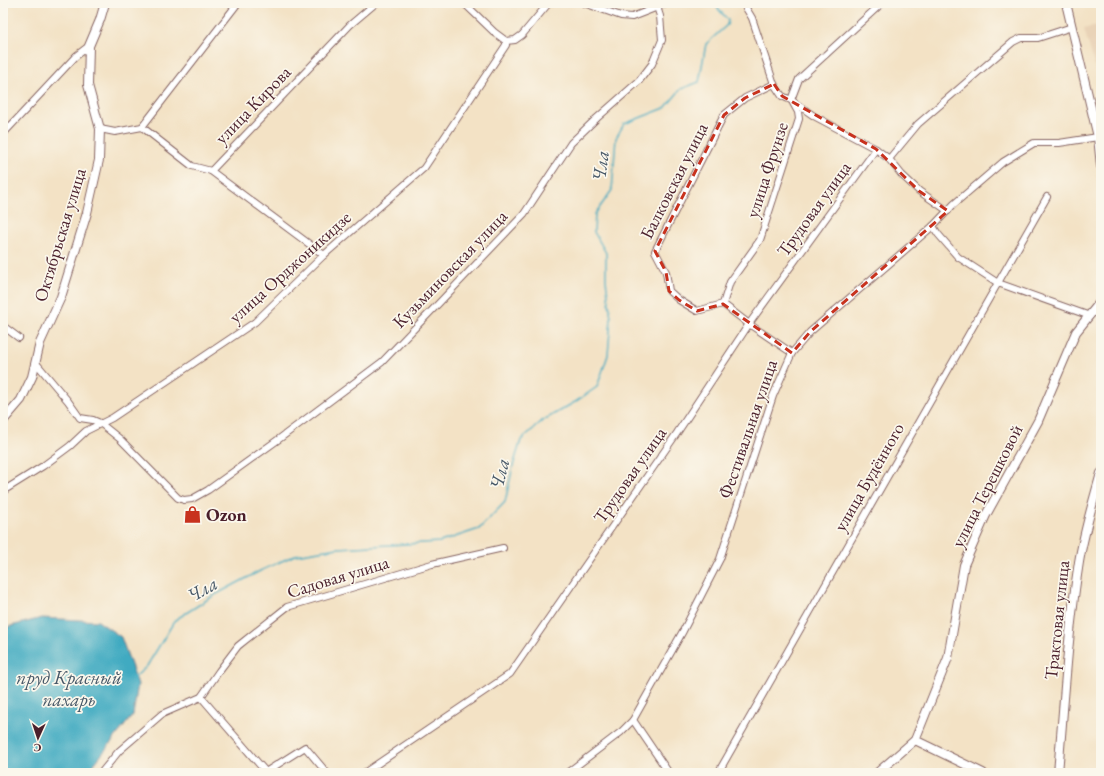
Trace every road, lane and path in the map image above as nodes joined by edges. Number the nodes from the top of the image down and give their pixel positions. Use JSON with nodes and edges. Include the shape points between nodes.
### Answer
{"nodes":[{"id":1,"x":105,"y":3,"type":"edge"},
{"id":2,"x":238,"y":3,"type":"edge"},
{"id":3,"x":376,"y":3,"type":"edge"},
{"id":4,"x":464,"y":3,"type":"edge"},
{"id":5,"x":550,"y":3,"type":"edge"},
{"id":6,"x":584,"y":3,"type":"edge"},
{"id":7,"x":668,"y":3,"type":"edge"},
{"id":8,"x":743,"y":3,"type":"edge"},
{"id":9,"x":882,"y":3,"type":"edge"},
{"id":10,"x":1066,"y":3,"type":"edge"},
{"id":11,"x":657,"y":7,"type":"junction"},
{"id":12,"x":1072,"y":27,"type":"junction"},
{"id":13,"x":506,"y":41,"type":"junction"},
{"id":14,"x":89,"y":46,"type":"junction"},
{"id":15,"x":774,"y":84,"type":"junction"},
{"id":16,"x":791,"y":100,"type":"junction"},
{"id":17,"x":142,"y":127,"type":"junction"},
{"id":18,"x":100,"y":129,"type":"junction"},
{"id":19,"x":3,"y":134,"type":"edge"},
{"id":20,"x":1098,"y":137,"type":"junction"},
{"id":21,"x":876,"y":149,"type":"junction"},
{"id":22,"x":889,"y":159,"type":"junction"},
{"id":23,"x":1101,"y":166,"type":"edge"},
{"id":24,"x":211,"y":171,"type":"junction"},
{"id":25,"x":1047,"y":197,"type":"dead end"},
{"id":26,"x":948,"y":211,"type":"junction"},
{"id":27,"x":933,"y":226,"type":"junction"},
{"id":28,"x":324,"y":255,"type":"junction"},
{"id":29,"x":998,"y":283,"type":"junction"},
{"id":30,"x":1101,"y":301,"type":"edge"},
{"id":31,"x":724,"y":304,"type":"junction"},
{"id":32,"x":1090,"y":316,"type":"junction"},
{"id":33,"x":749,"y":324,"type":"junction"},
{"id":34,"x":3,"y":326,"type":"edge"},
{"id":35,"x":19,"y":338,"type":"dead end"},
{"id":36,"x":792,"y":353,"type":"junction"},
{"id":37,"x":36,"y":363,"type":"junction"},
{"id":38,"x":3,"y":421,"type":"edge"},
{"id":39,"x":100,"y":423,"type":"junction"},
{"id":40,"x":1101,"y":473,"type":"edge"},
{"id":41,"x":3,"y":490,"type":"edge"},
{"id":42,"x":503,"y":548,"type":"dead end"},
{"id":43,"x":201,"y":697,"type":"junction"},
{"id":44,"x":633,"y":720,"type":"junction"},
{"id":45,"x":915,"y":740,"type":"junction"},
{"id":46,"x":264,"y":772,"type":"edge"},
{"id":47,"x":101,"y":773,"type":"edge"},
{"id":48,"x":327,"y":773,"type":"edge"},
{"id":49,"x":364,"y":773,"type":"edge"},
{"id":50,"x":567,"y":773,"type":"edge"},
{"id":51,"x":669,"y":773,"type":"edge"},
{"id":52,"x":718,"y":773,"type":"edge"},
{"id":53,"x":877,"y":773,"type":"edge"},
{"id":54,"x":983,"y":773,"type":"edge"},
{"id":55,"x":1058,"y":773,"type":"edge"}],
"edges":[{"from":1,"to":14,"type":"street"},
{"from":2,"to":17,"type":"street"},
{"from":3,"to":24,"type":"street","name":"улица Кирова","via":[[350,25]]},
{"from":4,"to":13,"type":"street"},
{"from":5,"to":13,"type":"street","via":[[522,35],[515,40]]},
{"from":6,"to":11,"type":"street","via":[[621,16],[632,16]]},
{"from":7,"to":11,"type":"street"},
{"from":8,"to":15,"type":"street","via":[[752,18]]},
{"from":9,"to":16,"type":"street","name":"улица Фрунзе","via":[[799,79]]},
{"from":10,"to":12,"type":"street"},
{"from":11,"to":39,"type":"street","name":"Кузьминовская улица","via":[[662,40],[652,64],[639,81],[571,143],[524,214],[382,362],[280,439],[208,490],[192,500],[184,500],[178,498],[120,439]]},
{"from":12,"to":20,"type":"street"},
{"from":12,"to":22,"type":"street","via":[[1038,38],[1022,38],[1013,42],[918,124]]},
{"from":13,"to":28,"type":"street","name":"улица Орджоникидзе","via":[[506,45],[424,168]]},
{"from":14,"to":18,"type":"street","name":"Октябрьская улица","via":[[88,85]]},
{"from":14,"to":19,"type":"street","via":[[76,56]]},
{"from":15,"to":16,"type":"street","via":[[782,96]]},
{"from":15,"to":31,"type":"street","name":"Балковская улица","via":[[745,98],[724,115],[654,251],[666,272],[669,291],[679,300],[697,311]]},
{"from":16,"to":21,"type":"street","via":[[814,116]]},
{"from":16,"to":31,"type":"street","name":"улица Фрунзе","via":[[800,119],[785,165],[760,240],[730,282]]},
{"from":17,"to":18,"type":"street","via":[[115,132]]},
{"from":17,"to":24,"type":"street","via":[[192,166]]},
{"from":18,"to":37,"type":"street","name":"Октябрьская улица","via":[[99,160],[88,213],[61,297],[40,343]]},
{"from":20,"to":23,"type":"street"},
{"from":20,"to":26,"type":"street","name":"Фестивальная улица","via":[[1059,143],[1034,143],[1003,162]]},
{"from":21,"to":22,"type":"street"},
{"from":21,"to":33,"type":"street","name":"Трудовая улица"},
{"from":22,"to":26,"type":"street","via":[[919,191]]},
{"from":24,"to":28,"type":"street"},
{"from":25,"to":29,"type":"street","name":"улица Будённого"},
{"from":26,"to":27,"type":"street","name":"Фестивальная улица"},
{"from":27,"to":29,"type":"street","via":[[958,257]]},
{"from":27,"to":36,"type":"street","name":"Фестивальная улица","via":[[810,332]]},
{"from":28,"to":39,"type":"street","name":"улица Орджоникидзе","via":[[255,322],[112,418]]},
{"from":29,"to":32,"type":"street"},
{"from":29,"to":52,"type":"street","name":"улица Будённого"},
{"from":30,"to":32,"type":"street","name":"улица Терешковой"},
{"from":31,"to":33,"type":"street"},
{"from":32,"to":45,"type":"street","name":"улица Терешковой","via":[[1076,332],[1038,421],[986,515],[964,565],[948,658]]},
{"from":33,"to":36,"type":"street"},
{"from":33,"to":49,"type":"street","name":"Трудовая улица","via":[[677,433],[510,674]]},
{"from":34,"to":35,"type":"street"},
{"from":36,"to":44,"type":"street","name":"Фестивальная улица","via":[[773,396],[720,559]]},
{"from":37,"to":38,"type":"street","name":"Октябрьская улица","via":[[21,400]]},
{"from":37,"to":39,"type":"street","via":[[80,418]]},
{"from":39,"to":41,"type":"street","name":"улица Орджоникидзе","via":[[86,431],[43,466]]},
{"from":40,"to":55,"type":"street","name":"Трактовая улица","via":[[1079,562]]},
{"from":42,"to":43,"type":"street","name":"Садовая улица","via":[[432,564],[287,607],[238,646]]},
{"from":43,"to":46,"type":"street"},
{"from":43,"to":47,"type":"street","via":[[162,714],[119,751]]},
{"from":44,"to":50,"type":"street","name":"Фестивальная улица"},
{"from":44,"to":51,"type":"street"},
{"from":45,"to":53,"type":"street","name":"улица Терешковой"},
{"from":45,"to":54,"type":"street"},
{"from":46,"to":48,"type":"street","via":[[305,747]]}]}
